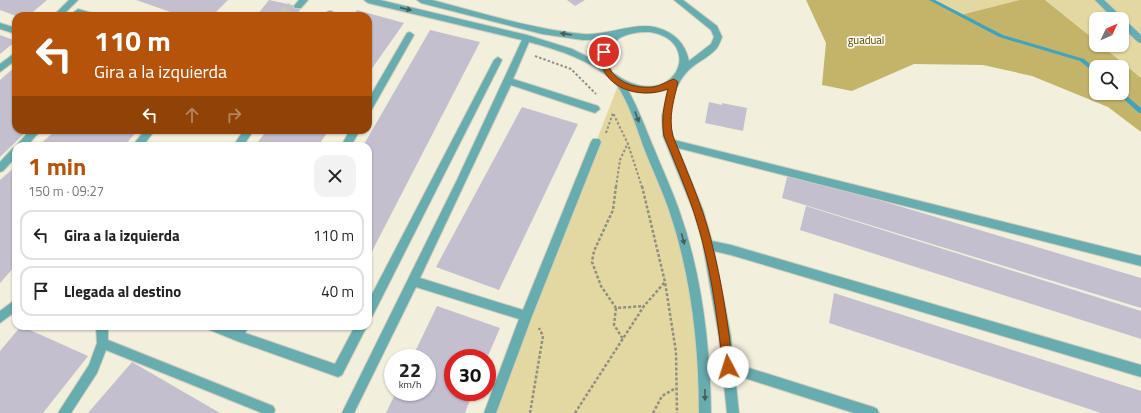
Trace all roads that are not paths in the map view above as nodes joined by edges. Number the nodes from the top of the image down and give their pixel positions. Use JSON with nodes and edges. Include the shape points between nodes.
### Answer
{"nodes":[{"id":1,"x":74,"y":0,"type":"edge"},
{"id":2,"x":368,"y":0,"type":"edge"},
{"id":3,"x":421,"y":0,"type":"edge"},
{"id":4,"x":678,"y":0,"type":"edge"},
{"id":5,"x":1099,"y":0,"type":"edge"},
{"id":6,"x":61,"y":12,"type":"edge"},
{"id":7,"x":1111,"y":12,"type":"edge"},
{"id":8,"x":0,"y":26,"type":"edge"},
{"id":9,"x":1129,"y":29,"type":"edge"},
{"id":10,"x":12,"y":30,"type":"edge"},
{"id":11,"x":618,"y":34,"type":"junction"},
{"id":12,"x":410,"y":35,"type":"dead end"},
{"id":13,"x":527,"y":38,"type":"junction"},
{"id":14,"x":1141,"y":40,"type":"edge"},
{"id":15,"x":12,"y":58,"type":"edge"},
{"id":16,"x":498,"y":60,"type":"dead end"},
{"id":17,"x":0,"y":69,"type":"edge"},
{"id":18,"x":684,"y":69,"type":"junction"},
{"id":19,"x":609,"y":74,"type":"junction"},
{"id":20,"x":508,"y":81,"type":"junction"},
{"id":21,"x":674,"y":82,"type":"junction"},
{"id":22,"x":619,"y":83,"type":"junction"},
{"id":23,"x":372,"y":101,"type":"edge"},
{"id":24,"x":595,"y":109,"type":"dead end"},
{"id":25,"x":32,"y":134,"type":"edge"},
{"id":26,"x":147,"y":134,"type":"edge"},
{"id":27,"x":25,"y":142,"type":"edge"},
{"id":28,"x":140,"y":142,"type":"edge"},
{"id":29,"x":596,"y":142,"type":"dead end"},
{"id":30,"x":672,"y":143,"type":"junction"},
{"id":31,"x":12,"y":155,"type":"edge"},
{"id":32,"x":0,"y":168,"type":"edge"},
{"id":33,"x":708,"y":245,"type":"junction"},
{"id":34,"x":1141,"y":262,"type":"edge"},
{"id":35,"x":413,"y":281,"type":"junction"},
{"id":36,"x":372,"y":305,"type":"edge"},
{"id":37,"x":12,"y":308,"type":"edge"},
{"id":38,"x":526,"y":316,"type":"junction"},
{"id":39,"x":0,"y":318,"type":"edge"},
{"id":40,"x":102,"y":330,"type":"edge"},
{"id":41,"x":223,"y":330,"type":"edge"},
{"id":42,"x":241,"y":330,"type":"edge"},
{"id":43,"x":359,"y":330,"type":"edge"},
{"id":44,"x":237,"y":336,"type":"junction"},
{"id":45,"x":103,"y":343,"type":"junction"},
{"id":46,"x":728,"y":367,"type":"junction"},
{"id":47,"x":1141,"y":371,"type":"edge"},
{"id":48,"x":269,"y":410,"type":"dead end"},
{"id":49,"x":64,"y":413,"type":"edge"},
{"id":50,"x":348,"y":413,"type":"edge"},
{"id":51,"x":490,"y":413,"type":"edge"},
{"id":52,"x":705,"y":413,"type":"edge"},
{"id":53,"x":732,"y":413,"type":"edge"},
{"id":54,"x":873,"y":413,"type":"edge"}],
"edges":[{"from":1,"to":6,"type":"street"},
{"from":2,"to":13,"type":"street","one_way":true},
{"from":11,"to":3,"type":"street","one_way":true,"via":[[582,37],[534,29]]},
{"from":4,"to":18,"type":"street","via":[[714,28],[718,37],[714,46]]},
{"from":5,"to":7,"type":"street"},
{"from":8,"to":10,"type":"street"},
{"from":9,"to":14,"type":"street"},
{"from":11,"to":18,"type":"street","via":[[636,29],[666,34],[684,53]]},
{"from":11,"to":19,"type":"street","via":[[609,42],[604,52],[603,63]]},
{"from":12,"to":23,"type":"street"},
{"from":13,"to":19,"type":"street","via":[[585,58]]},
{"from":13,"to":20,"type":"street"},
{"from":15,"to":17,"type":"street"},
{"from":16,"to":36,"type":"street"},
{"from":18,"to":21,"type":"street"},
{"from":19,"to":22,"type":"street"},
{"from":20,"to":24,"type":"street"},
{"from":20,"to":35,"type":"street"},
{"from":21,"to":22,"type":"street","via":[[653,90],[629,88]]},
{"from":21,"to":30,"type":"street","via":[[666,127]]},
{"from":22,"to":52,"type":"street","one_way":true,"via":[[630,100],[670,200],[686,252],[705,368]]},
{"from":25,"to":27,"type":"street"},
{"from":26,"to":28,"type":"street"},
{"from":29,"to":38,"type":"street"},
{"from":30,"to":33,"type":"street","via":[[698,210]]},
{"from":30,"to":34,"type":"street"},
{"from":31,"to":32,"type":"street"},
{"from":33,"to":46,"type":"street","via":[[720,303]]},
{"from":33,"to":47,"type":"street"},
{"from":35,"to":38,"type":"street"},
{"from":35,"to":50,"type":"street"},
{"from":37,"to":39,"type":"street"},
{"from":38,"to":51,"type":"street"},
{"from":40,"to":45,"type":"street"},
{"from":41,"to":44,"type":"street"},
{"from":42,"to":44,"type":"street"},
{"from":43,"to":44,"type":"street","via":[[338,371]]},
{"from":45,"to":48,"type":"street"},
{"from":45,"to":49,"type":"street","via":[[93,369]]},
{"from":46,"to":53,"type":"street"},
{"from":46,"to":54,"type":"street"}]}
